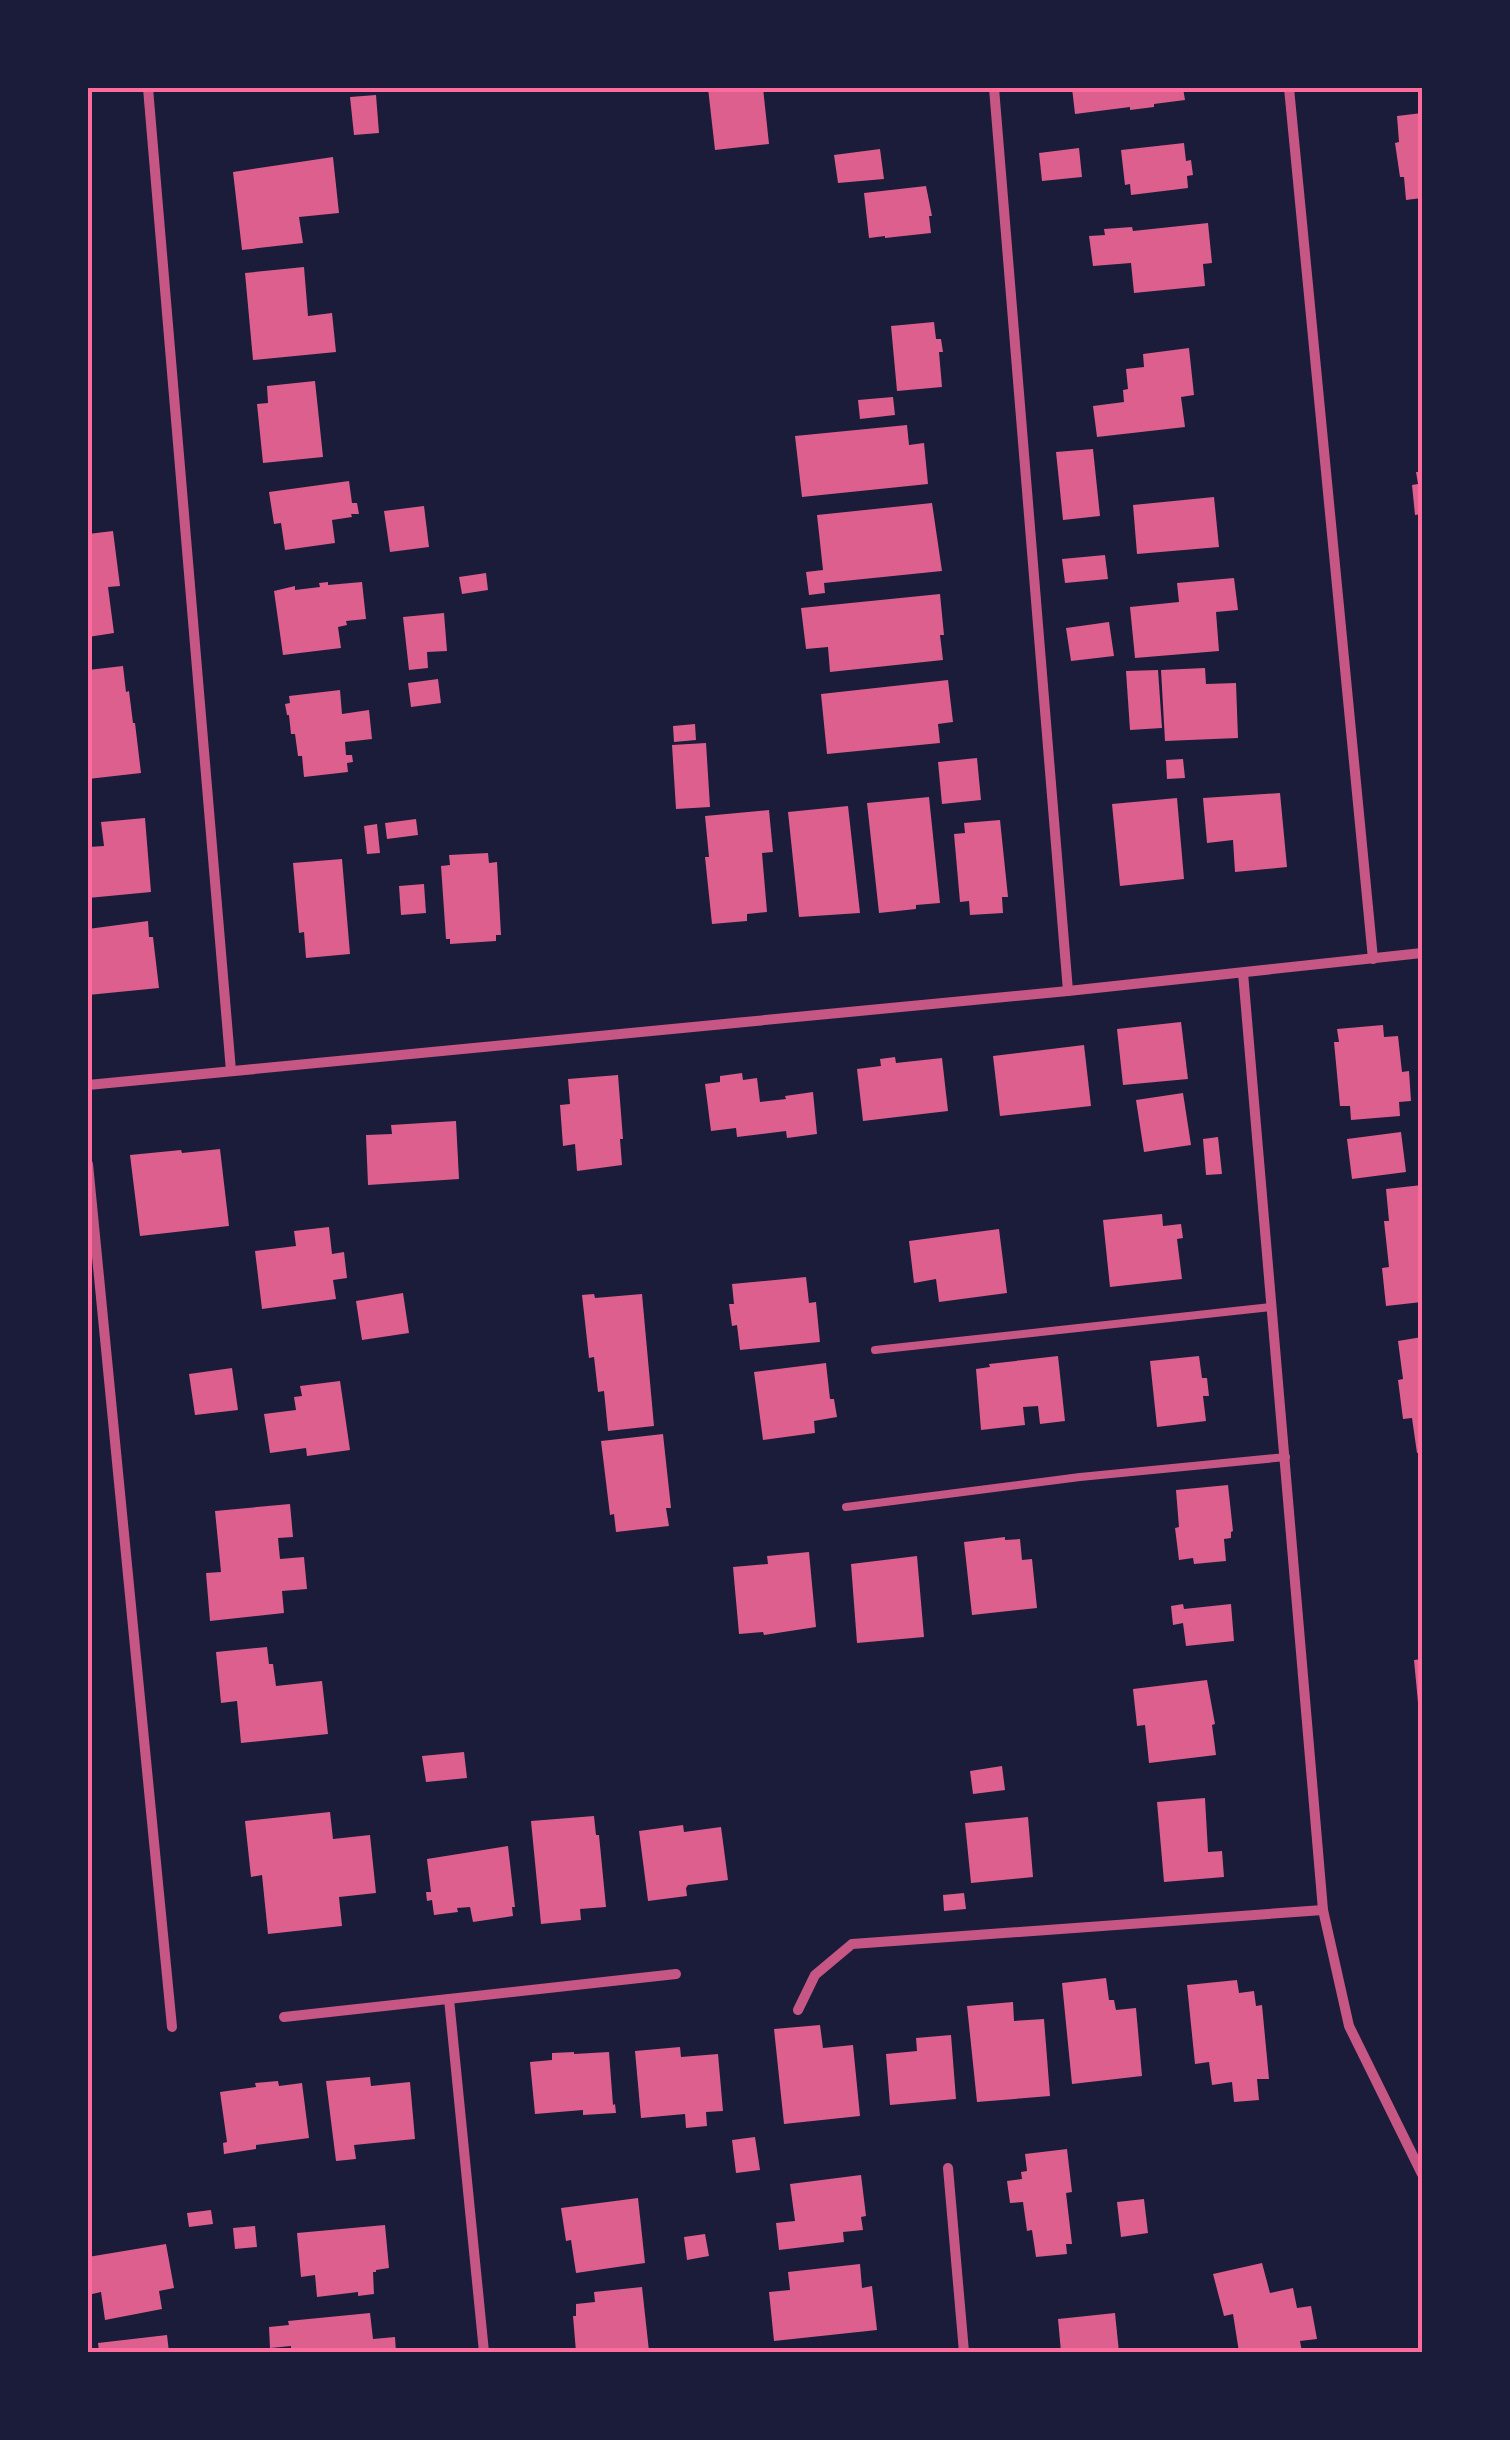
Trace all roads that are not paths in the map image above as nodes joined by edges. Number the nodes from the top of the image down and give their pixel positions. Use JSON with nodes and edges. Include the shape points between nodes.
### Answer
{"nodes":[{"id":1,"x":148,"y":88,"type":"edge"},
{"id":2,"x":994,"y":88,"type":"edge"},
{"id":3,"x":1289,"y":88,"type":"edge"},
{"id":4,"x":1422,"y":953,"type":"edge"},
{"id":5,"x":1373,"y":959,"type":"junction"},
{"id":6,"x":1243,"y":973,"type":"junction"},
{"id":7,"x":1068,"y":991,"type":"junction"},
{"id":8,"x":231,"y":1070,"type":"junction"},
{"id":9,"x":88,"y":1085,"type":"edge"},
{"id":10,"x":88,"y":1164,"type":"edge"},
{"id":11,"x":1270,"y":1307,"type":"junction"},
{"id":12,"x":875,"y":1350,"type":"dead end"},
{"id":13,"x":1286,"y":1457,"type":"junction"},
{"id":14,"x":846,"y":1506,"type":"dead end"},
{"id":15,"x":1323,"y":1910,"type":"junction"},
{"id":16,"x":676,"y":1974,"type":"dead end"},
{"id":17,"x":448,"y":1999,"type":"junction"},
{"id":18,"x":798,"y":2010,"type":"dead end"},
{"id":19,"x":284,"y":2017,"type":"dead end"},
{"id":20,"x":172,"y":2027,"type":"dead end"},
{"id":21,"x":948,"y":2168,"type":"dead end"},
{"id":22,"x":1422,"y":2174,"type":"edge"},
{"id":23,"x":484,"y":2352,"type":"edge"},
{"id":24,"x":964,"y":2352,"type":"edge"}],
"edges":[{"from":1,"to":8,"type":"street"},
{"from":2,"to":7,"type":"street"},
{"from":3,"to":5,"type":"street"},
{"from":4,"to":5,"type":"street"},
{"from":5,"to":6,"type":"street"},
{"from":6,"to":7,"type":"street"},
{"from":6,"to":11,"type":"street"},
{"from":7,"to":8,"type":"street"},
{"from":8,"to":9,"type":"street"},
{"from":10,"to":20,"type":"street"},
{"from":11,"to":12,"type":"lane"},
{"from":11,"to":13,"type":"street"},
{"from":13,"to":14,"type":"lane"},
{"from":13,"to":15,"type":"street"},
{"from":15,"to":18,"type":"street","via":[[852,1944],[815,1975]]},
{"from":15,"to":22,"type":"street","via":[[1349,2026]]},
{"from":16,"to":17,"type":"street"},
{"from":17,"to":19,"type":"street"},
{"from":17,"to":23,"type":"street"},
{"from":21,"to":24,"type":"street"}]}
